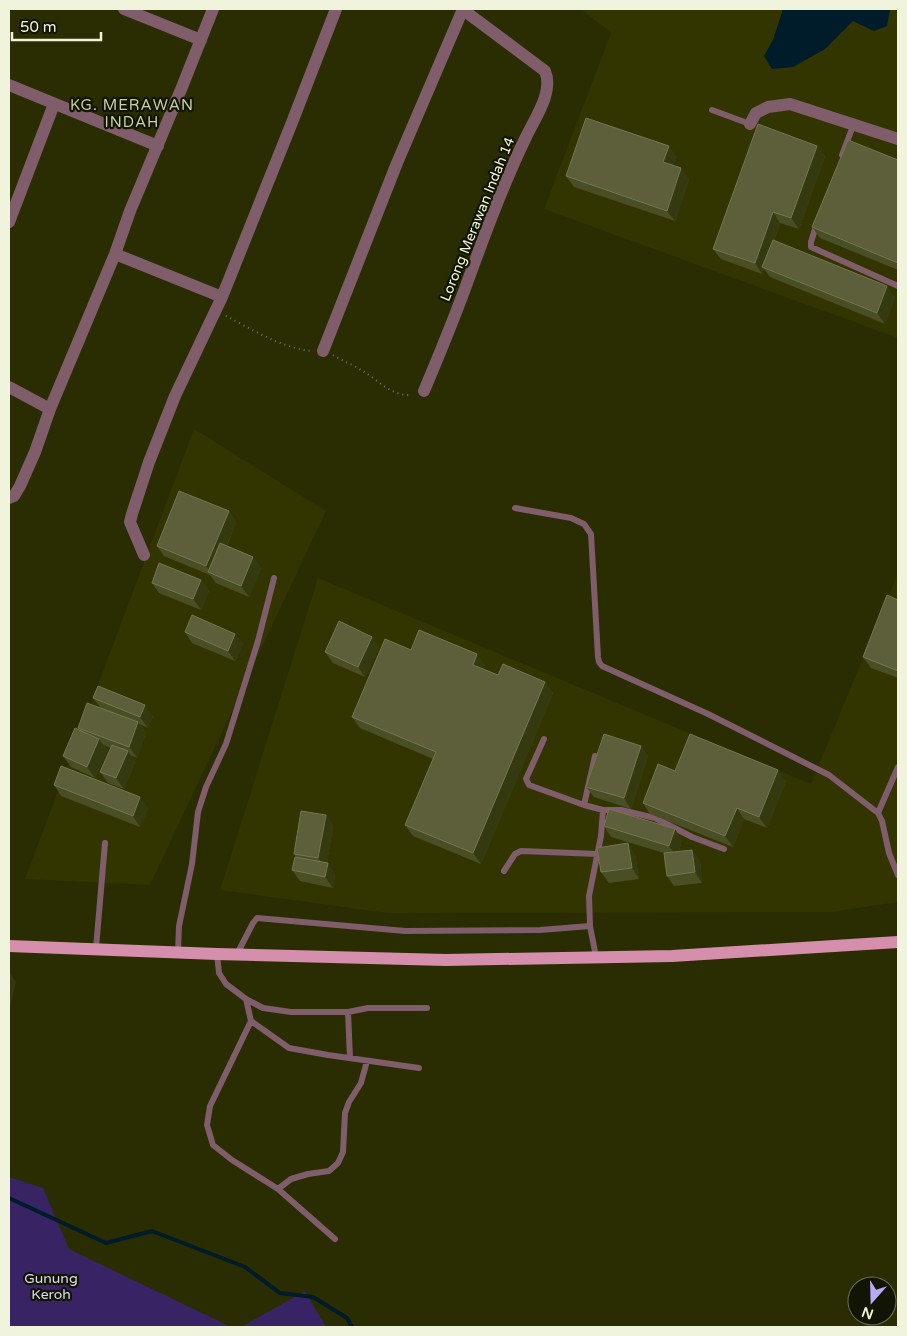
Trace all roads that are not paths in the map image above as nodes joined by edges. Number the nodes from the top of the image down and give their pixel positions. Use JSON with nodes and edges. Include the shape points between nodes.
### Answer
{"nodes":[{"id":1,"x":124,"y":9,"type":"edge"},
{"id":2,"x":213,"y":9,"type":"edge"},
{"id":3,"x":336,"y":9,"type":"edge"},
{"id":4,"x":462,"y":9,"type":"edge"},
{"id":5,"x":201,"y":40,"type":"junction"},
{"id":6,"x":9,"y":85,"type":"edge"},
{"id":7,"x":54,"y":104,"type":"junction"},
{"id":8,"x":712,"y":110,"type":"dead end"},
{"id":9,"x":750,"y":124,"type":"joint"},
{"id":10,"x":853,"y":126,"type":"junction"},
{"id":11,"x":898,"y":140,"type":"edge"},
{"id":12,"x":158,"y":146,"type":"junction"},
{"id":13,"x":840,"y":161,"type":"edge"},
{"id":14,"x":10,"y":214,"type":"edge"},
{"id":15,"x":820,"y":215,"type":"edge"},
{"id":16,"x":115,"y":254,"type":"junction"},
{"id":17,"x":898,"y":286,"type":"edge"},
{"id":18,"x":222,"y":297,"type":"junction"},
{"id":19,"x":323,"y":351,"type":"road end"},
{"id":20,"x":9,"y":387,"type":"edge"},
{"id":21,"x":424,"y":391,"type":"road end"},
{"id":22,"x":50,"y":409,"type":"junction"},
{"id":23,"x":9,"y":498,"type":"edge"},
{"id":24,"x":515,"y":508,"type":"dead end"},
{"id":25,"x":144,"y":555,"type":"dead end"},
{"id":26,"x":274,"y":578,"type":"dead end"},
{"id":27,"x":544,"y":740,"type":"dead end"},
{"id":28,"x":596,"y":756,"type":"edge"},
{"id":29,"x":898,"y":767,"type":"edge"},
{"id":30,"x":584,"y":805,"type":"junction"},
{"id":31,"x":603,"y":810,"type":"junction"},
{"id":32,"x":878,"y":813,"type":"junction"},
{"id":33,"x":105,"y":844,"type":"dead end"},
{"id":34,"x":724,"y":849,"type":"dead end"},
{"id":35,"x":598,"y":854,"type":"junction"},
{"id":36,"x":504,"y":871,"type":"dead end"},
{"id":37,"x":898,"y":875,"type":"edge"},
{"id":38,"x":590,"y":926,"type":"junction"},
{"id":39,"x":898,"y":942,"type":"edge"},
{"id":40,"x":9,"y":946,"type":"edge"},
{"id":41,"x":96,"y":948,"type":"junction"},
{"id":42,"x":178,"y":952,"type":"junction"},
{"id":43,"x":217,"y":954,"type":"junction"},
{"id":44,"x":238,"y":954,"type":"junction"},
{"id":45,"x":596,"y":957,"type":"junction"},
{"id":46,"x":246,"y":999,"type":"junction"},
{"id":47,"x":427,"y":1008,"type":"dead end"},
{"id":48,"x":348,"y":1012,"type":"junction"},
{"id":49,"x":251,"y":1021,"type":"junction"},
{"id":50,"x":350,"y":1058,"type":"junction"},
{"id":51,"x":367,"y":1061,"type":"junction"},
{"id":52,"x":419,"y":1068,"type":"dead end"},
{"id":53,"x":278,"y":1189,"type":"junction"},
{"id":54,"x":335,"y":1239,"type":"dead end"}],
"edges":[{"from":1,"to":5,"type":"street"},
{"from":2,"to":5,"type":"street"},
{"from":3,"to":18,"type":"street"},
{"from":4,"to":19,"type":"street"},
{"from":4,"to":21,"type":"street","name":"Lorong Merawan Indah 14","via":[[545,71],[548,86],[488,223]]},
{"from":5,"to":12,"type":"street"},
{"from":6,"to":7,"type":"street"},
{"from":7,"to":12,"type":"street"},
{"from":7,"to":14,"type":"street"},
{"from":8,"to":9,"type":"lane"},
{"from":9,"to":10,"type":"street","via":[[756,113],[768,107],[790,104]]},
{"from":10,"to":11,"type":"street"},
{"from":10,"to":13,"type":"lane"},
{"from":12,"to":16,"type":"street"},
{"from":15,"to":17,"type":"lane","via":[[811,247]]},
{"from":16,"to":18,"type":"street"},
{"from":16,"to":22,"type":"street"},
{"from":18,"to":25,"type":"street","via":[[175,396],[132,514],[130,522]]},
{"from":20,"to":22,"type":"street"},
{"from":22,"to":23,"type":"street","via":[[20,486]]},
{"from":24,"to":32,"type":"lane","via":[[571,518],[584,524],[591,534],[598,658],[602,666],[708,714],[828,775]]},
{"from":26,"to":42,"type":"lane","via":[[226,744],[198,812],[192,864],[179,926]]},
{"from":27,"to":30,"type":"lane","via":[[526,779],[529,785]]},
{"from":28,"to":30,"type":"lane"},
{"from":29,"to":32,"type":"lane"},
{"from":30,"to":31,"type":"lane"},
{"from":31,"to":34,"type":"lane","via":[[622,810],[655,818]]},
{"from":31,"to":35,"type":"lane"},
{"from":32,"to":37,"type":"lane"},
{"from":33,"to":41,"type":"lane"},
{"from":35,"to":36,"type":"lane","via":[[521,850]]},
{"from":35,"to":38,"type":"lane","via":[[589,896]]},
{"from":38,"to":44,"type":"lane","via":[[540,930],[405,930],[257,918]]},
{"from":38,"to":45,"type":"lane"},
{"from":39,"to":45,"type":"main road","via":[[672,956]]},
{"from":40,"to":41,"type":"main road"},
{"from":41,"to":42,"type":"main road"},
{"from":42,"to":43,"type":"main road"},
{"from":43,"to":44,"type":"main road"},
{"from":43,"to":46,"type":"lane","via":[[219,973],[226,984]]},
{"from":44,"to":45,"type":"main road","via":[[446,960]]},
{"from":46,"to":48,"type":"lane","via":[[263,1008],[291,1012]]},
{"from":46,"to":49,"type":"lane"},
{"from":47,"to":48,"type":"lane","via":[[368,1008]]},
{"from":48,"to":50,"type":"lane"},
{"from":49,"to":50,"type":"lane","via":[[289,1048]]},
{"from":49,"to":53,"type":"lane","via":[[210,1106],[207,1126],[213,1144]]},
{"from":50,"to":51,"type":"lane"},
{"from":51,"to":52,"type":"lane"},
{"from":51,"to":53,"type":"lane","via":[[361,1083],[345,1113],[343,1152],[338,1163],[329,1171],[291,1179]]},
{"from":53,"to":54,"type":"lane"}]}
